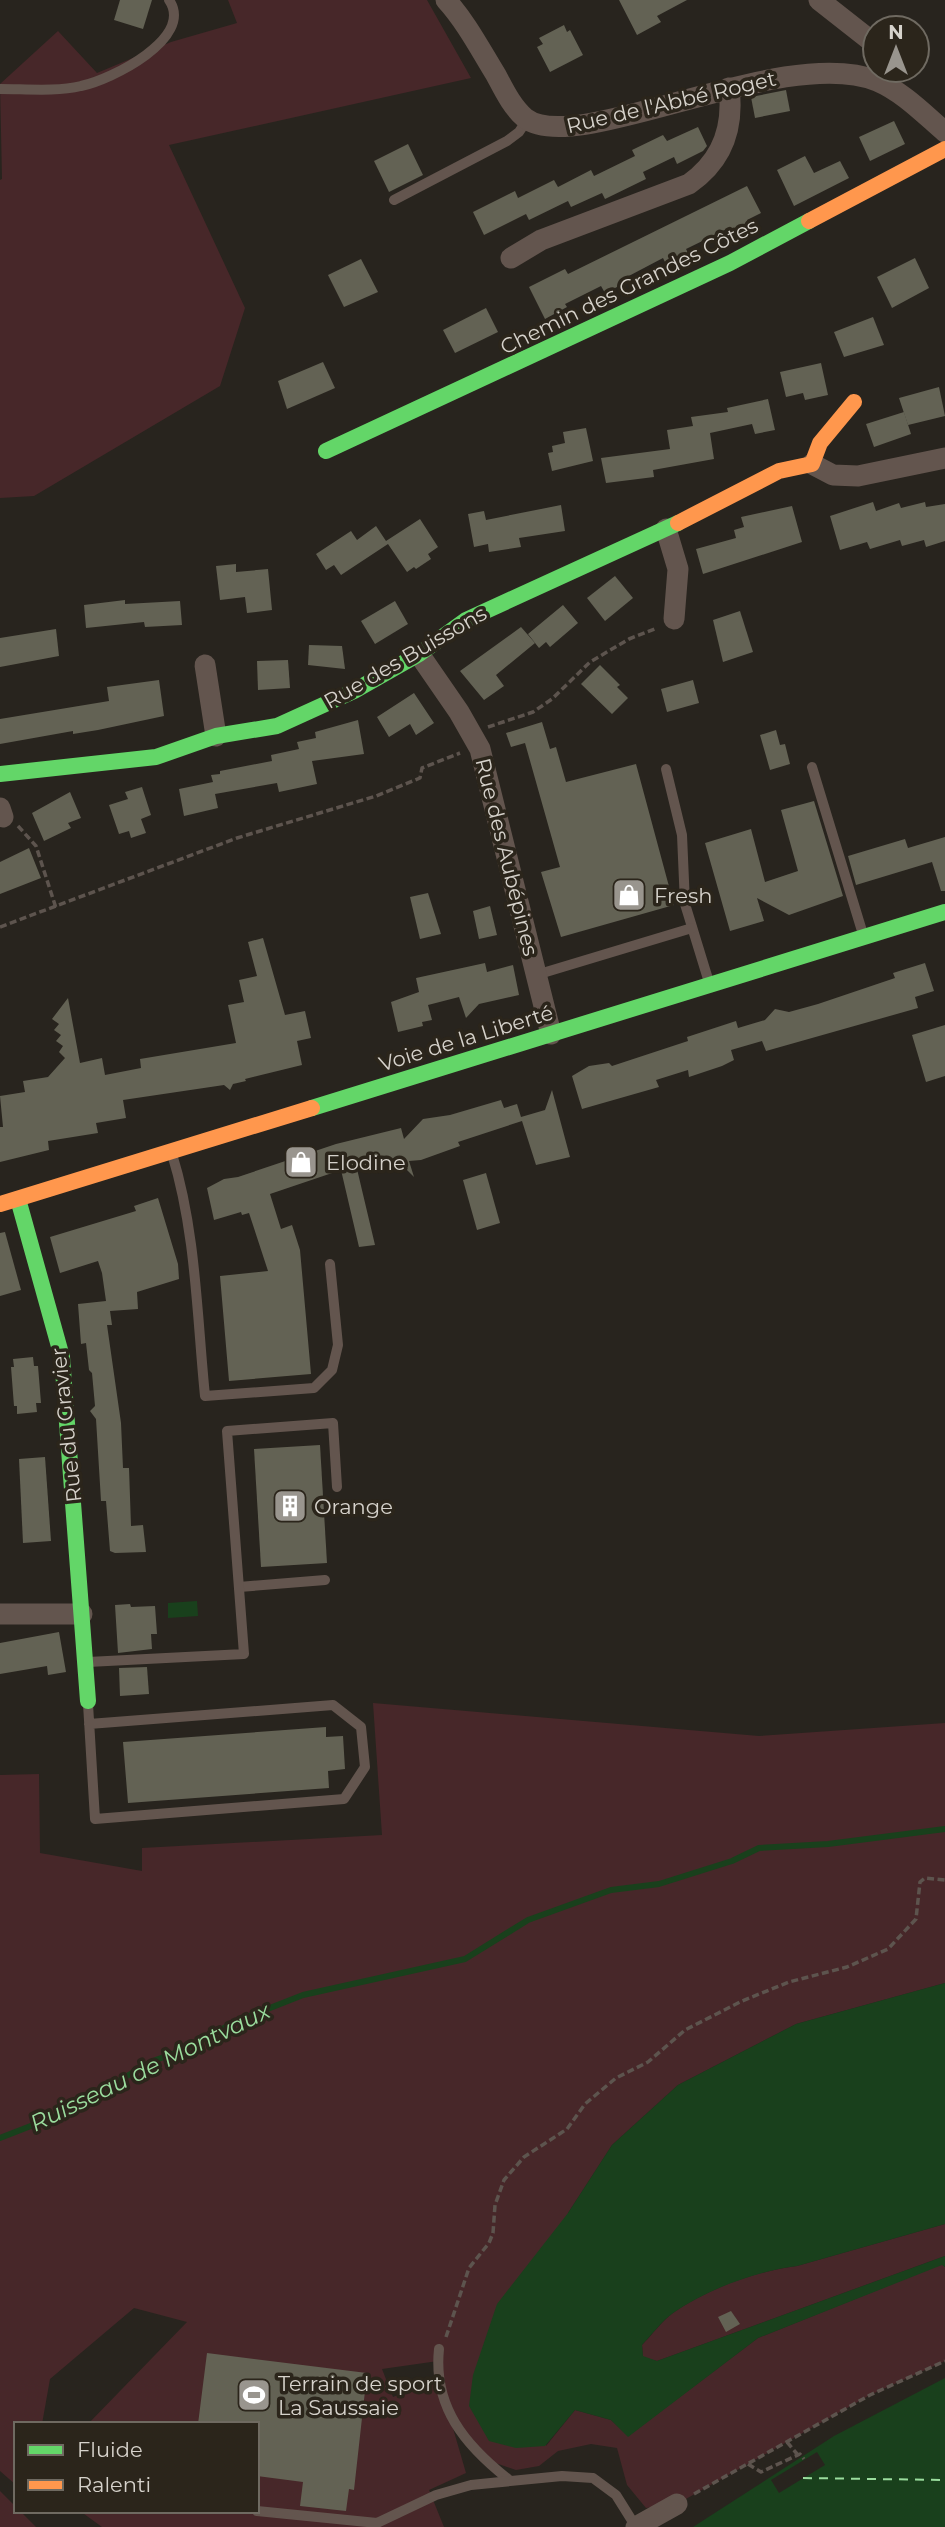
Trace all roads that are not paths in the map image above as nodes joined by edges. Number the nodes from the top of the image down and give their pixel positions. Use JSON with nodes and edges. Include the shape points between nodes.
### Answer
{"nodes":[{"id":1,"x":169,"y":0,"type":"edge"},
{"id":2,"x":446,"y":0,"type":"edge"},
{"id":3,"x":819,"y":0,"type":"edge"},
{"id":4,"x":861,"y":33,"type":"edge"},
{"id":5,"x":861,"y":76,"type":"edge"},
{"id":6,"x":888,"y":84,"type":"edge"},
{"id":7,"x":729,"y":88,"type":"junction"},
{"id":8,"x":0,"y":89,"type":"edge"},
{"id":9,"x":527,"y":120,"type":"junction"},
{"id":10,"x":945,"y":132,"type":"edge"},
{"id":11,"x":945,"y":149,"type":"edge"},
{"id":12,"x":394,"y":200,"type":"dead end"},
{"id":13,"x":511,"y":258,"type":"dead end"},
{"id":14,"x":853,"y":402,"type":"dead end"},
{"id":15,"x":326,"y":451,"type":"dead end"},
{"id":16,"x":945,"y":458,"type":"edge"},
{"id":17,"x":812,"y":464,"type":"junction"},
{"id":18,"x":666,"y":529,"type":"junction"},
{"id":19,"x":674,"y":619,"type":"road end"},
{"id":20,"x":418,"y":654,"type":"junction"},
{"id":21,"x":205,"y":665,"type":"dead end"},
{"id":22,"x":216,"y":736,"type":"junction"},
{"id":23,"x":812,"y":767,"type":"dead end"},
{"id":24,"x":666,"y":769,"type":"dead end"},
{"id":25,"x":0,"y":774,"type":"edge"},
{"id":26,"x":945,"y":912,"type":"edge"},
{"id":27,"x":692,"y":928,"type":"junction"},
{"id":28,"x":863,"y":937,"type":"junction"},
{"id":29,"x":536,"y":975,"type":"junction"},
{"id":30,"x":710,"y":985,"type":"junction"},
{"id":31,"x":551,"y":1034,"type":"junction"},
{"id":32,"x":172,"y":1152,"type":"junction"},
{"id":33,"x":18,"y":1199,"type":"junction"},
{"id":34,"x":0,"y":1204,"type":"edge"},
{"id":35,"x":330,"y":1264,"type":"dead end"},
{"id":36,"x":337,"y":1488,"type":"dead end"},
{"id":37,"x":325,"y":1580,"type":"dead end"},
{"id":38,"x":239,"y":1587,"type":"junction"},
{"id":39,"x":0,"y":1614,"type":"edge"},
{"id":40,"x":82,"y":1614,"type":"junction"},
{"id":41,"x":86,"y":1662,"type":"junction"},
{"id":42,"x":88,"y":1701,"type":"joint"},
{"id":43,"x":89,"y":1724,"type":"junction"},
{"id":44,"x":439,"y":2349,"type":"road end"},
{"id":45,"x":508,"y":2479,"type":"junction"},
{"id":46,"x":677,"y":2504,"type":"road end"},
{"id":47,"x":259,"y":2511,"type":"edge"},
{"id":48,"x":636,"y":2527,"type":"edge"}],
"edges":[{"from":1,"to":8,"type":"lane","via":[[176,16],[173,28],[137,61],[82,86]]},
{"from":2,"to":9,"type":"street","via":[[471,32],[514,107]]},
{"from":3,"to":4,"type":"street"},
{"from":5,"to":7,"type":"street","name":"Rue de l'Abbé Roget","via":[[812,73]]},
{"from":6,"to":10,"type":"street"},
{"from":7,"to":9,"type":"street","name":"Rue de l'Abbé Roget","via":[[564,129]]},
{"from":7,"to":13,"type":"street","via":[[727,135],[709,170],[689,184],[541,240]]},
{"from":9,"to":12,"type":"lane","via":[[507,141]]},
{"from":11,"to":15,"type":"street","name":"Chemin des Grandes Côtes","via":[[730,263]]},
{"from":14,"to":17,"type":"street","via":[[820,443]]},
{"from":16,"to":17,"type":"street","via":[[858,476],[833,475]]},
{"from":17,"to":18,"type":"street","name":"Rue des Buissons","via":[[779,471]]},
{"from":18,"to":19,"type":"street","via":[[678,569]]},
{"from":18,"to":20,"type":"street","name":"Rue des Buissons","via":[[466,620]]},
{"from":20,"to":22,"type":"street","name":"Rue des Buissons","via":[[355,691],[277,726]]},
{"from":20,"to":29,"type":"street","name":"Rue des Aubépines","via":[[480,749]]},
{"from":21,"to":22,"type":"street"},
{"from":22,"to":25,"type":"street","name":"Rue des Buissons","via":[[156,757]]},
{"from":23,"to":28,"type":"lane"},
{"from":24,"to":27,"type":"lane","via":[[682,835],[685,904]]},
{"from":26,"to":28,"type":"street","name":"Voie de la Liberté"},
{"from":27,"to":29,"type":"lane"},
{"from":27,"to":30,"type":"lane"},
{"from":28,"to":30,"type":"street","name":"Voie de la Liberté"},
{"from":29,"to":31,"type":"street","name":"Rue des Aubépines"},
{"from":30,"to":31,"type":"street","name":"Voie de la Liberté"},
{"from":31,"to":32,"type":"street","name":"Voie de la Liberté"},
{"from":32,"to":33,"type":"street","name":"Voie de la Liberté"},
{"from":32,"to":35,"type":"lane","via":[[188,1228],[205,1396],[314,1388],[332,1370],[338,1345]]},
{"from":33,"to":34,"type":"street","name":"Voie de la Liberté"},
{"from":33,"to":40,"type":"street","name":"Rue du Gravier","via":[[62,1357]]},
{"from":36,"to":38,"type":"lane","via":[[332,1423],[227,1431]]},
{"from":37,"to":38,"type":"lane"},
{"from":38,"to":41,"type":"lane","via":[[244,1654]]},
{"from":39,"to":40,"type":"street"},
{"from":40,"to":41,"type":"street","name":"Rue du Gravier"},
{"from":41,"to":42,"type":"street","name":"Rue du Gravier"},
{"from":42,"to":43,"type":"lane"},
{"from":43,"to":43,"type":"lane","via":[[95,1819],[344,1799],[365,1767],[361,1727],[333,1705]]},
{"from":44,"to":45,"type":"lane","via":[[437,2381],[449,2415],[481,2458]]},
{"from":45,"to":47,"type":"lane","via":[[436,2494],[377,2523]]},
{"from":45,"to":48,"type":"lane","via":[[593,2478],[616,2495]]},
{"from":46,"to":48,"type":"street"}]}
